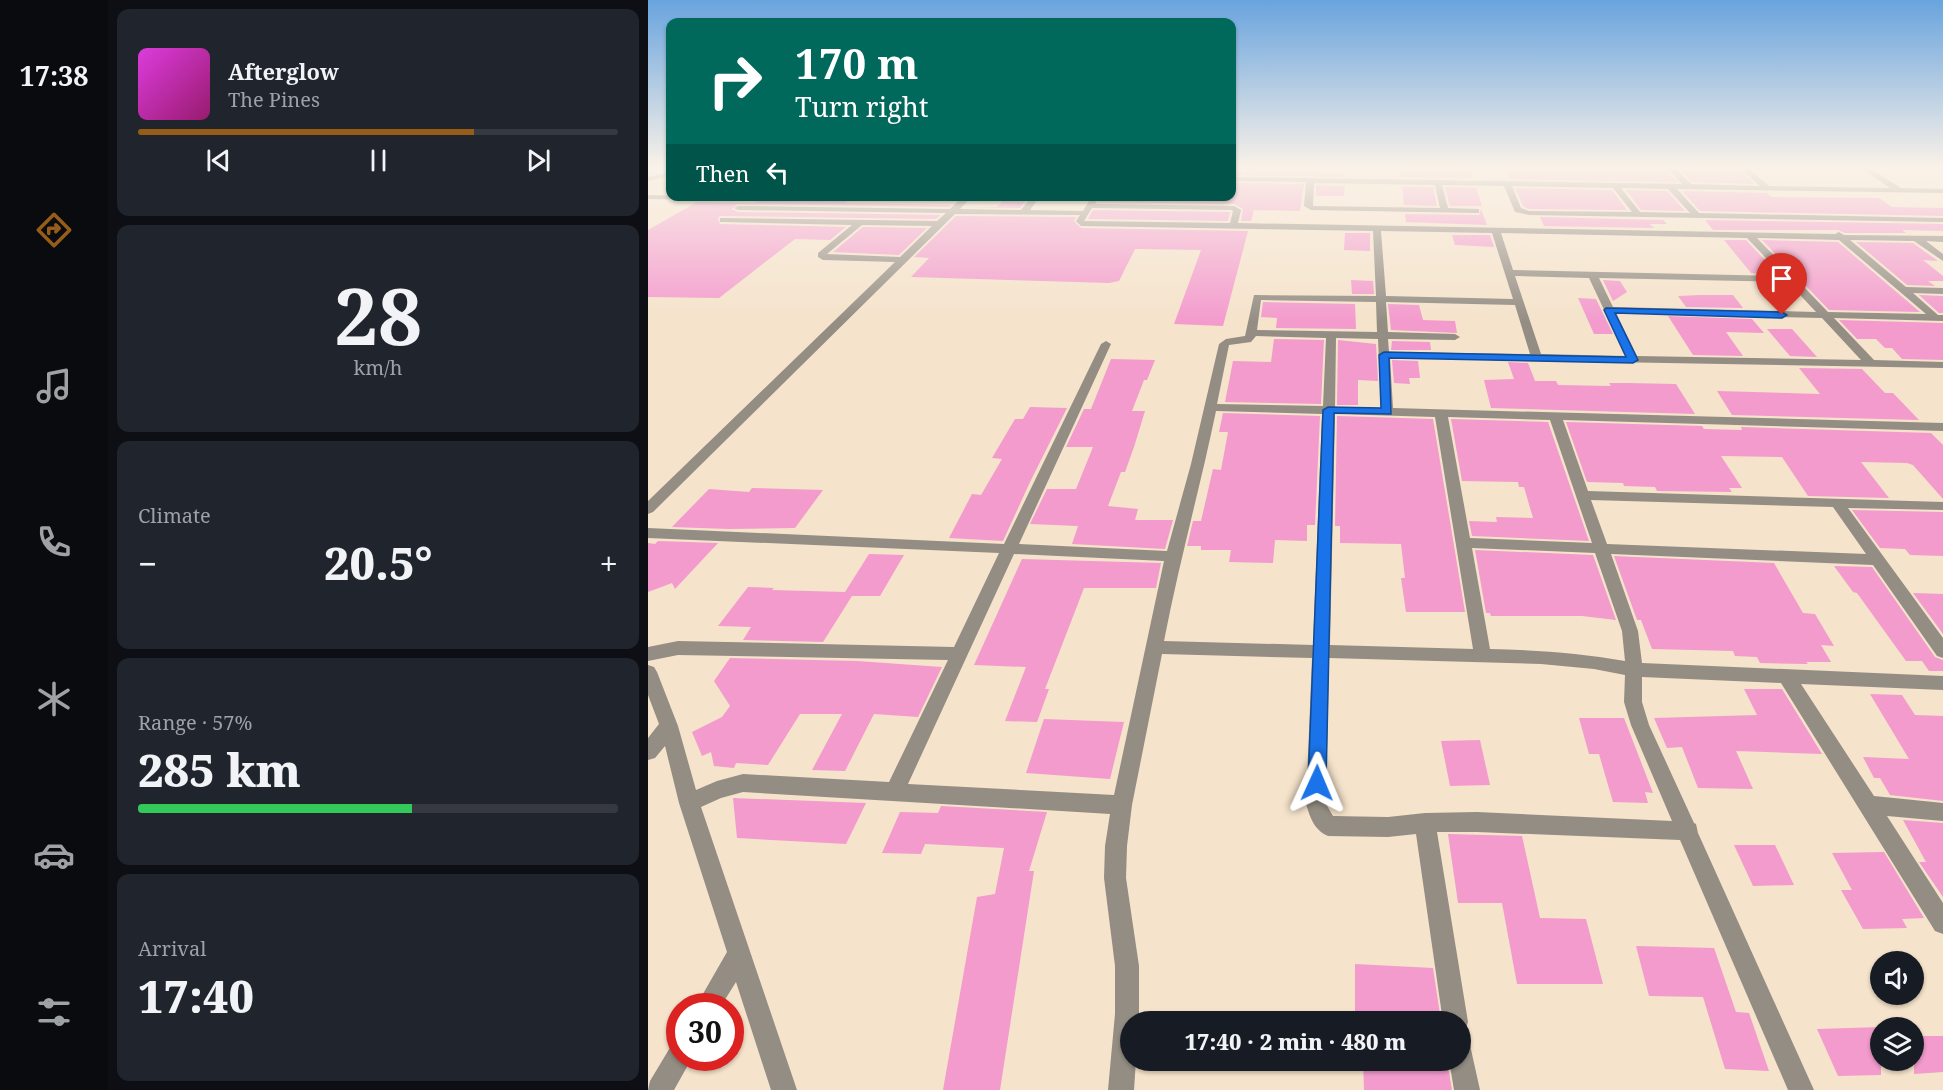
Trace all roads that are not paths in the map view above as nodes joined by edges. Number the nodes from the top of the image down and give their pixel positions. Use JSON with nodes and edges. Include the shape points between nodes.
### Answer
{"nodes":[{"id":1,"x":723,"y":220,"type":"dead end"},
{"id":2,"x":944,"y":220,"type":"edge"},
{"id":3,"x":1081,"y":220,"type":"edge"},
{"id":4,"x":1235,"y":220,"type":"edge"},
{"id":5,"x":1820,"y":220,"type":"edge"},
{"id":6,"x":861,"y":222,"type":"junction"},
{"id":7,"x":940,"y":224,"type":"junction"},
{"id":8,"x":1233,"y":226,"type":"junction"},
{"id":9,"x":1377,"y":228,"type":"junction"},
{"id":10,"x":1496,"y":231,"type":"junction"},
{"id":11,"x":1750,"y":236,"type":"junction"},
{"id":12,"x":1841,"y":237,"type":"junction"},
{"id":13,"x":1917,"y":239,"type":"junction"},
{"id":14,"x":1943,"y":239,"type":"edge"},
{"id":15,"x":1943,"y":258,"type":"edge"},
{"id":16,"x":903,"y":260,"type":"junction"},
{"id":17,"x":1509,"y":273,"type":"junction"},
{"id":18,"x":1592,"y":274,"type":"junction"},
{"id":19,"x":1791,"y":279,"type":"junction"},
{"id":20,"x":1902,"y":290,"type":"junction"},
{"id":21,"x":1943,"y":291,"type":"edge"},
{"id":22,"x":1380,"y":300,"type":"junction"},
{"id":23,"x":1518,"y":302,"type":"junction"},
{"id":24,"x":1609,"y":310,"type":"junction"},
{"id":25,"x":1826,"y":316,"type":"junction"},
{"id":26,"x":1940,"y":320,"type":"edge"},
{"id":27,"x":1251,"y":333,"type":"junction"},
{"id":28,"x":1331,"y":335,"type":"junction"},
{"id":29,"x":1383,"y":335,"type":"junction"},
{"id":30,"x":1455,"y":337,"type":"dead end"},
{"id":31,"x":1106,"y":344,"type":"dead end"},
{"id":32,"x":1384,"y":355,"type":"junction"},
{"id":33,"x":1537,"y":358,"type":"junction"},
{"id":34,"x":1633,"y":360,"type":"junction"},
{"id":35,"x":1871,"y":364,"type":"junction"},
{"id":36,"x":1943,"y":365,"type":"edge"},
{"id":37,"x":1210,"y":407,"type":"junction"},
{"id":38,"x":1328,"y":410,"type":"junction"},
{"id":39,"x":1387,"y":412,"type":"junction"},
{"id":40,"x":1442,"y":413,"type":"junction"},
{"id":41,"x":1556,"y":416,"type":"junction"},
{"id":42,"x":1938,"y":427,"type":"edge"},
{"id":43,"x":1943,"y":437,"type":"edge"},
{"id":44,"x":1584,"y":495,"type":"junction"},
{"id":45,"x":1837,"y":503,"type":"junction"},
{"id":46,"x":1943,"y":506,"type":"edge"},
{"id":47,"x":648,"y":509,"type":"edge"},
{"id":48,"x":648,"y":533,"type":"edge"},
{"id":49,"x":1464,"y":543,"type":"junction"},
{"id":50,"x":1009,"y":549,"type":"junction"},
{"id":51,"x":1603,"y":550,"type":"junction"},
{"id":52,"x":1173,"y":556,"type":"junction"},
{"id":53,"x":1878,"y":560,"type":"junction"},
{"id":54,"x":1154,"y":647,"type":"junction"},
{"id":55,"x":1320,"y":651,"type":"junction"},
{"id":56,"x":1943,"y":651,"type":"edge"},
{"id":57,"x":648,"y":654,"type":"edge"},
{"id":58,"x":959,"y":654,"type":"junction"},
{"id":59,"x":1483,"y":656,"type":"junction"},
{"id":60,"x":1635,"y":670,"type":"junction"},
{"id":61,"x":648,"y":672,"type":"edge"},
{"id":62,"x":1786,"y":676,"type":"junction"},
{"id":63,"x":1943,"y":683,"type":"edge"},
{"id":64,"x":669,"y":726,"type":"junction"},
{"id":65,"x":648,"y":752,"type":"edge"},
{"id":66,"x":895,"y":790,"type":"junction"},
{"id":67,"x":690,"y":803,"type":"junction"},
{"id":68,"x":1122,"y":805,"type":"junction"},
{"id":69,"x":1867,"y":805,"type":"junction"},
{"id":70,"x":1943,"y":813,"type":"edge"},
{"id":71,"x":1425,"y":824,"type":"junction"},
{"id":72,"x":1689,"y":831,"type":"junction"},
{"id":73,"x":1943,"y":923,"type":"edge"},
{"id":74,"x":739,"y":954,"type":"junction"},
{"id":75,"x":716,"y":993,"type":"edge"},
{"id":76,"x":1454,"y":1011,"type":"edge"},
{"id":77,"x":670,"y":1071,"type":"edge"},
{"id":78,"x":1464,"y":1071,"type":"edge"},
{"id":79,"x":659,"y":1090,"type":"edge"},
{"id":80,"x":784,"y":1090,"type":"edge"},
{"id":81,"x":1121,"y":1090,"type":"edge"},
{"id":82,"x":1467,"y":1090,"type":"edge"},
{"id":83,"x":1801,"y":1090,"type":"edge"}],
"edges":[{"from":1,"to":6,"type":"street"},
{"from":2,"to":7,"type":"street"},
{"from":3,"to":8,"type":"street","via":[[1087,224]]},
{"from":4,"to":8,"type":"street"},
{"from":5,"to":12,"type":"street"},
{"from":6,"to":7,"type":"street"},
{"from":6,"to":16,"type":"street","via":[[821,255]]},
{"from":7,"to":16,"type":"street"},
{"from":8,"to":9,"type":"street"},
{"from":9,"to":10,"type":"street"},
{"from":9,"to":22,"type":"street"},
{"from":10,"to":11,"type":"street"},
{"from":10,"to":17,"type":"street"},
{"from":11,"to":12,"type":"street"},
{"from":11,"to":19,"type":"street"},
{"from":12,"to":13,"type":"street"},
{"from":12,"to":20,"type":"street"},
{"from":13,"to":14,"type":"street"},
{"from":13,"to":15,"type":"street"},
{"from":16,"to":47,"type":"street"},
{"from":17,"to":18,"type":"street"},
{"from":17,"to":23,"type":"street"},
{"from":18,"to":19,"type":"street"},
{"from":18,"to":24,"type":"street"},
{"from":19,"to":25,"type":"street"},
{"from":20,"to":21,"type":"street"},
{"from":20,"to":26,"type":"street"},
{"from":22,"to":23,"type":"street"},
{"from":22,"to":27,"type":"street","via":[[1259,296]]},
{"from":22,"to":29,"type":"street"},
{"from":23,"to":33,"type":"street"},
{"from":24,"to":25,"type":"street"},
{"from":24,"to":34,"type":"street"},
{"from":25,"to":26,"type":"street"},
{"from":25,"to":35,"type":"street"},
{"from":27,"to":28,"type":"street"},
{"from":27,"to":37,"type":"street","via":[[1245,341],[1225,342]]},
{"from":28,"to":29,"type":"street"},
{"from":28,"to":38,"type":"street"},
{"from":29,"to":30,"type":"street"},
{"from":29,"to":32,"type":"street"},
{"from":31,"to":50,"type":"street"},
{"from":32,"to":33,"type":"street"},
{"from":32,"to":39,"type":"street"},
{"from":33,"to":34,"type":"street"},
{"from":34,"to":35,"type":"street"},
{"from":35,"to":36,"type":"street"},
{"from":37,"to":38,"type":"street"},
{"from":37,"to":52,"type":"street"},
{"from":38,"to":39,"type":"street"},
{"from":38,"to":55,"type":"street"},
{"from":39,"to":40,"type":"street"},
{"from":40,"to":41,"type":"street"},
{"from":40,"to":49,"type":"street"},
{"from":41,"to":42,"type":"street"},
{"from":41,"to":44,"type":"street"},
{"from":42,"to":43,"type":"street"},
{"from":44,"to":45,"type":"street"},
{"from":44,"to":51,"type":"street"},
{"from":45,"to":46,"type":"street"},
{"from":45,"to":53,"type":"street"},
{"from":48,"to":50,"type":"street"},
{"from":49,"to":51,"type":"street"},
{"from":49,"to":59,"type":"street"},
{"from":50,"to":52,"type":"street"},
{"from":50,"to":58,"type":"street"},
{"from":51,"to":53,"type":"street"},
{"from":51,"to":60,"type":"street","via":[[1630,631]]},
{"from":52,"to":54,"type":"street"},
{"from":53,"to":56,"type":"street"},
{"from":54,"to":55,"type":"street"},
{"from":54,"to":68,"type":"street"},
{"from":55,"to":59,"type":"street"},
{"from":55,"to":71,"type":"street","via":[[1316,804],[1320,816],[1328,826],[1344,828]]},
{"from":57,"to":58,"type":"street","via":[[678,648]]},
{"from":58,"to":66,"type":"street"},
{"from":59,"to":60,"type":"street","via":[[1551,658]]},
{"from":60,"to":62,"type":"street"},
{"from":60,"to":72,"type":"street","via":[[1634,702],[1640,724]]},
{"from":61,"to":64,"type":"street"},
{"from":62,"to":63,"type":"street"},
{"from":62,"to":69,"type":"street"},
{"from":64,"to":65,"type":"street"},
{"from":64,"to":67,"type":"street"},
{"from":66,"to":67,"type":"street","via":[[743,783]]},
{"from":66,"to":68,"type":"street"},
{"from":67,"to":74,"type":"street"},
{"from":68,"to":81,"type":"street","via":[[1115,878],[1127,966]]},
{"from":69,"to":70,"type":"street"},
{"from":69,"to":73,"type":"street"},
{"from":71,"to":72,"type":"street","via":[[1477,822]]},
{"from":71,"to":76,"type":"street"},
{"from":72,"to":83,"type":"street"},
{"from":74,"to":75,"type":"street"},
{"from":74,"to":80,"type":"street"},
{"from":77,"to":79,"type":"street"},
{"from":78,"to":82,"type":"street"}]}
